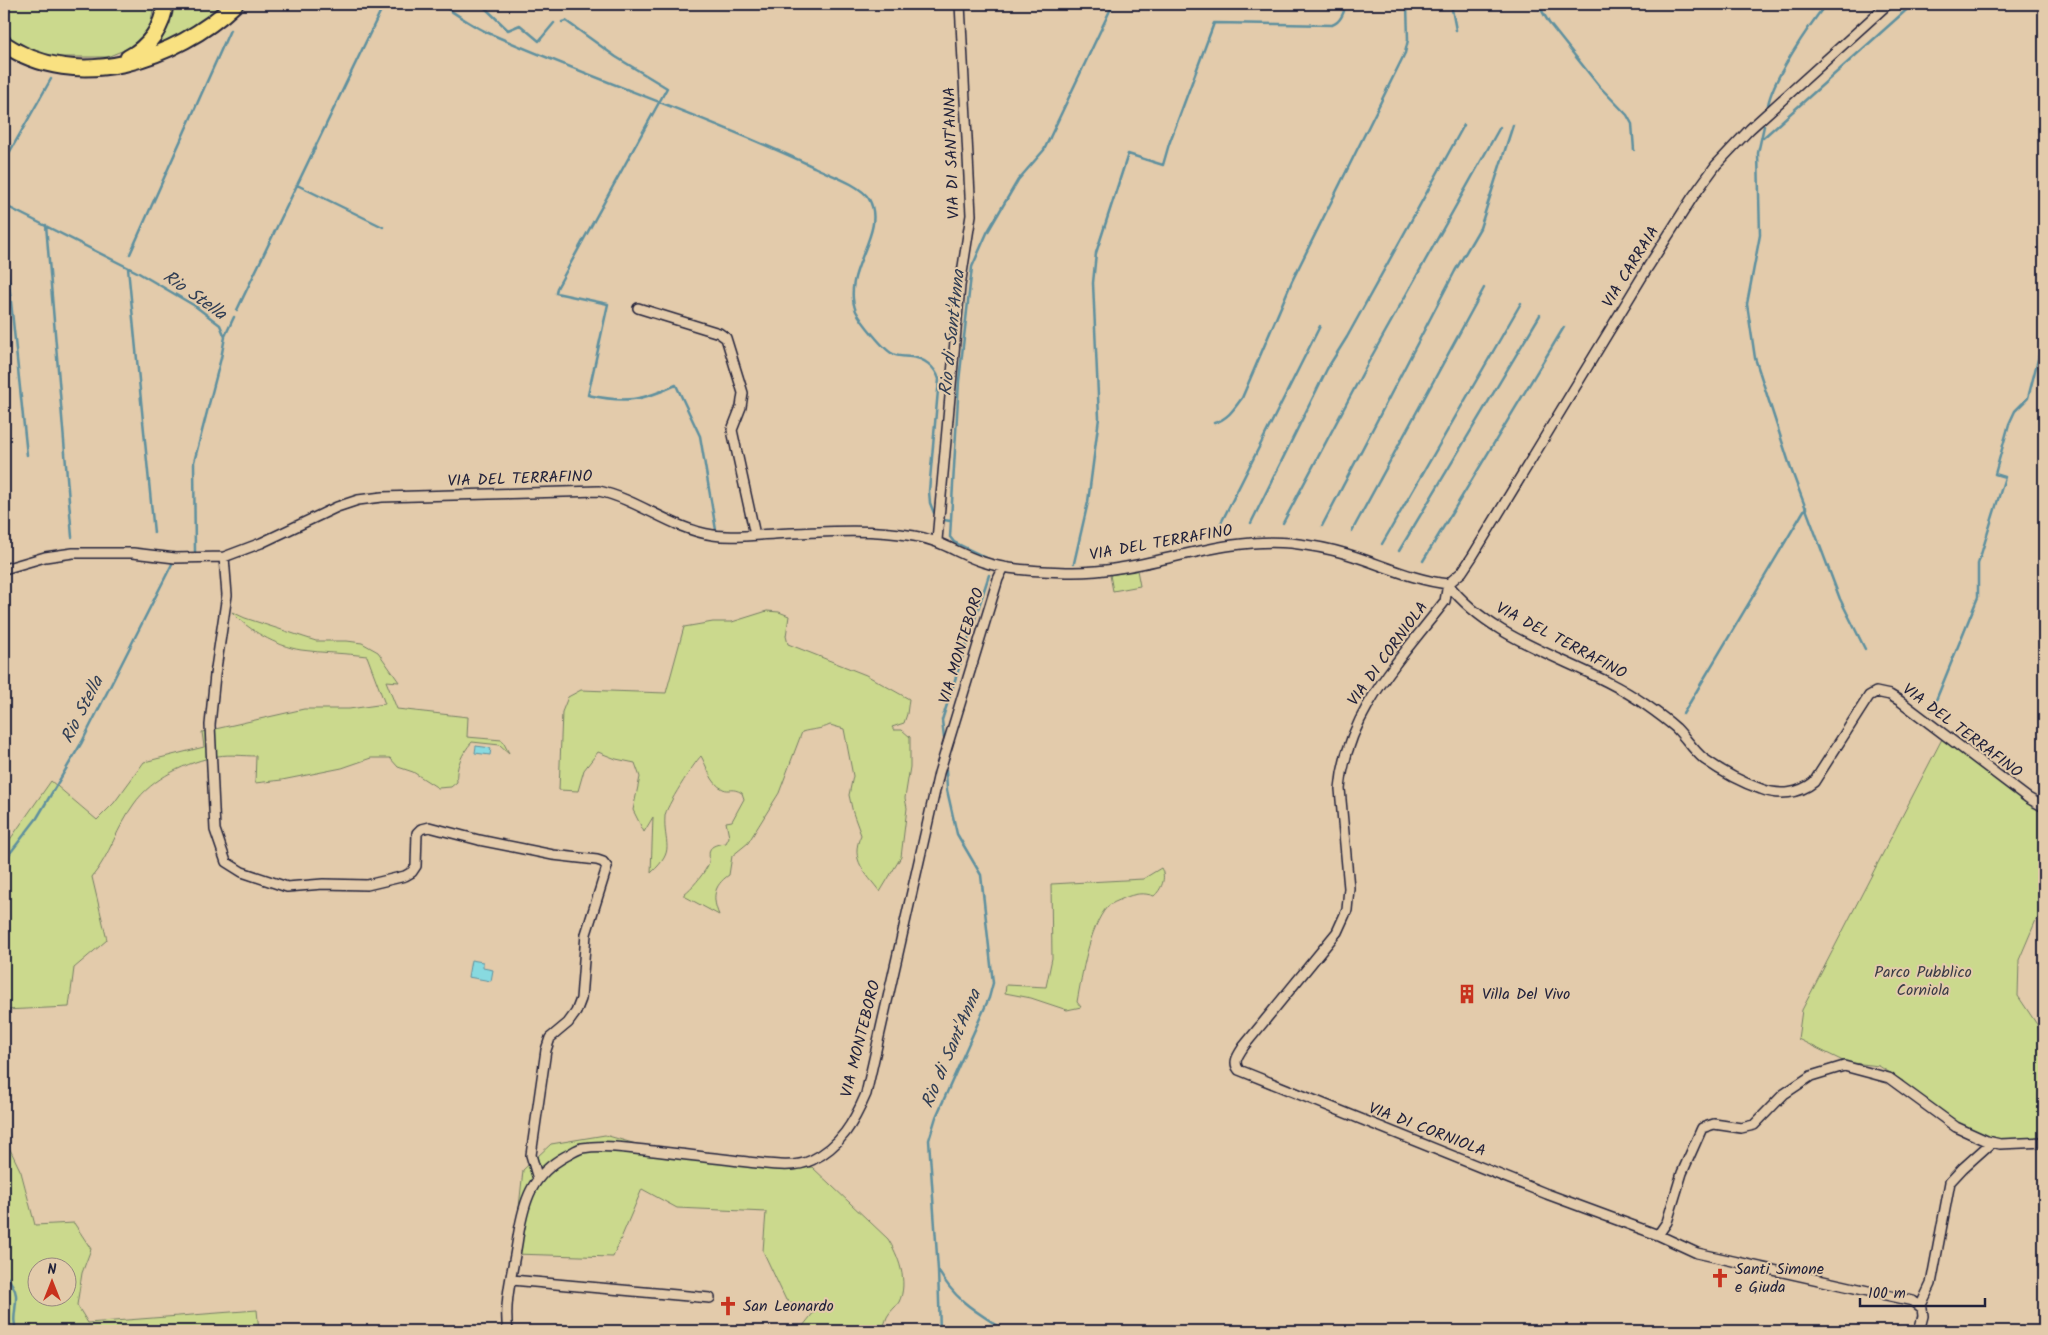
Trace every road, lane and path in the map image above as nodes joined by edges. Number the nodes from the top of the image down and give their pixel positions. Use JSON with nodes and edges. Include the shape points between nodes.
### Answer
{"nodes":[{"id":1,"x":165,"y":4,"type":"edge"},
{"id":2,"x":236,"y":4,"type":"edge"},
{"id":3,"x":960,"y":4,"type":"edge"},
{"id":4,"x":1888,"y":4,"type":"edge"},
{"id":5,"x":5,"y":45,"type":"edge"},
{"id":6,"x":110,"y":66,"type":"junction"},
{"id":7,"x":638,"y":308,"type":"dead end"},
{"id":8,"x":755,"y":535,"type":"junction"},
{"id":9,"x":937,"y":540,"type":"junction"},
{"id":10,"x":224,"y":557,"type":"junction"},
{"id":11,"x":1004,"y":568,"type":"junction"},
{"id":12,"x":4,"y":569,"type":"edge"},
{"id":13,"x":1448,"y":584,"type":"junction"},
{"id":14,"x":2044,"y":807,"type":"edge"},
{"id":15,"x":1992,"y":1142,"type":"junction"},
{"id":16,"x":2044,"y":1142,"type":"edge"},
{"id":17,"x":538,"y":1178,"type":"junction"},
{"id":18,"x":1658,"y":1235,"type":"junction"},
{"id":19,"x":512,"y":1280,"type":"junction"},
{"id":20,"x":710,"y":1298,"type":"dead end"},
{"id":21,"x":1921,"y":1305,"type":"junction"},
{"id":22,"x":508,"y":1331,"type":"edge"},
{"id":23,"x":1919,"y":1331,"type":"edge"}],
"edges":[{"from":1,"to":6,"type":"highway","via":[[160,23],[149,42],[135,55]]},
{"from":2,"to":6,"type":"highway","via":[[216,21],[181,42],[143,58]]},
{"from":3,"to":9,"type":"street","name":"VIA DI SANT'ANNA","via":[[971,215],[960,286]]},
{"from":4,"to":13,"type":"street","name":"VIA CARRAIA","via":[[1716,164],[1653,260],[1472,557]]},
{"from":5,"to":6,"type":"highway","via":[[31,60],[59,68]]},
{"from":7,"to":8,"type":"street","via":[[726,338],[743,393],[742,407],[732,430]]},
{"from":8,"to":9,"type":"street","name":"VIA DEL TERRAFINO","via":[[884,531]]},
{"from":8,"to":10,"type":"street","name":"VIA DEL TERRAFINO","via":[[714,536],[703,533],[659,517],[616,495],[599,491],[382,498],[358,500],[337,507]]},
{"from":9,"to":11,"type":"street","name":"VIA DEL TERRAFINO","via":[[974,559]]},
{"from":10,"to":12,"type":"street","name":"VIA DEL TERRAFINO","via":[[73,553]]},
{"from":10,"to":17,"type":"street","via":[[227,595],[210,725],[215,830],[226,862],[242,872],[288,887],[367,885],[412,872],[416,866],[417,833],[429,827],[479,840],[597,860],[607,868],[586,934],[581,999],[568,1023],[550,1038],[546,1050],[531,1155]]},
{"from":11,"to":13,"type":"street","name":"VIA DEL TERRAFINO","via":[[1094,572],[1210,548],[1290,543],[1346,553],[1402,574]]},
{"from":11,"to":17,"type":"street","name":"VIA MONTEBORO","via":[[939,773],[866,1094],[843,1137],[810,1161],[793,1164],[764,1164],[610,1146],[581,1148],[558,1160]]},
{"from":13,"to":14,"type":"street","name":"VIA DEL TERRAFINO","via":[[1482,617],[1645,704],[1676,728],[1703,758],[1761,789],[1776,793],[1805,789],[1814,782],[1869,696],[1876,692],[1890,694]]},
{"from":13,"to":18,"type":"street","name":"VIA DI CORNIOLA","via":[[1445,601],[1368,703],[1348,746],[1340,789],[1349,888],[1338,932],[1244,1046],[1236,1059],[1236,1066],[1313,1101]]},
{"from":15,"to":16,"type":"street"},
{"from":15,"to":18,"type":"street","via":[[1956,1127],[1889,1078],[1844,1066],[1827,1070],[1811,1076],[1784,1094],[1754,1125],[1741,1128],[1714,1124],[1702,1128],[1686,1161],[1667,1222]]},
{"from":15,"to":21,"type":"street","via":[[1950,1182],[1931,1284]]},
{"from":17,"to":19,"type":"street","name":"VIA MONTEBORO","via":[[522,1213]]},
{"from":18,"to":21,"type":"street","via":[[1698,1253],[1908,1299]]},
{"from":19,"to":20,"type":"street"},
{"from":19,"to":22,"type":"street","name":"VIA MONTEBORO"},
{"from":21,"to":23,"type":"street","via":[[1923,1316]]}]}
